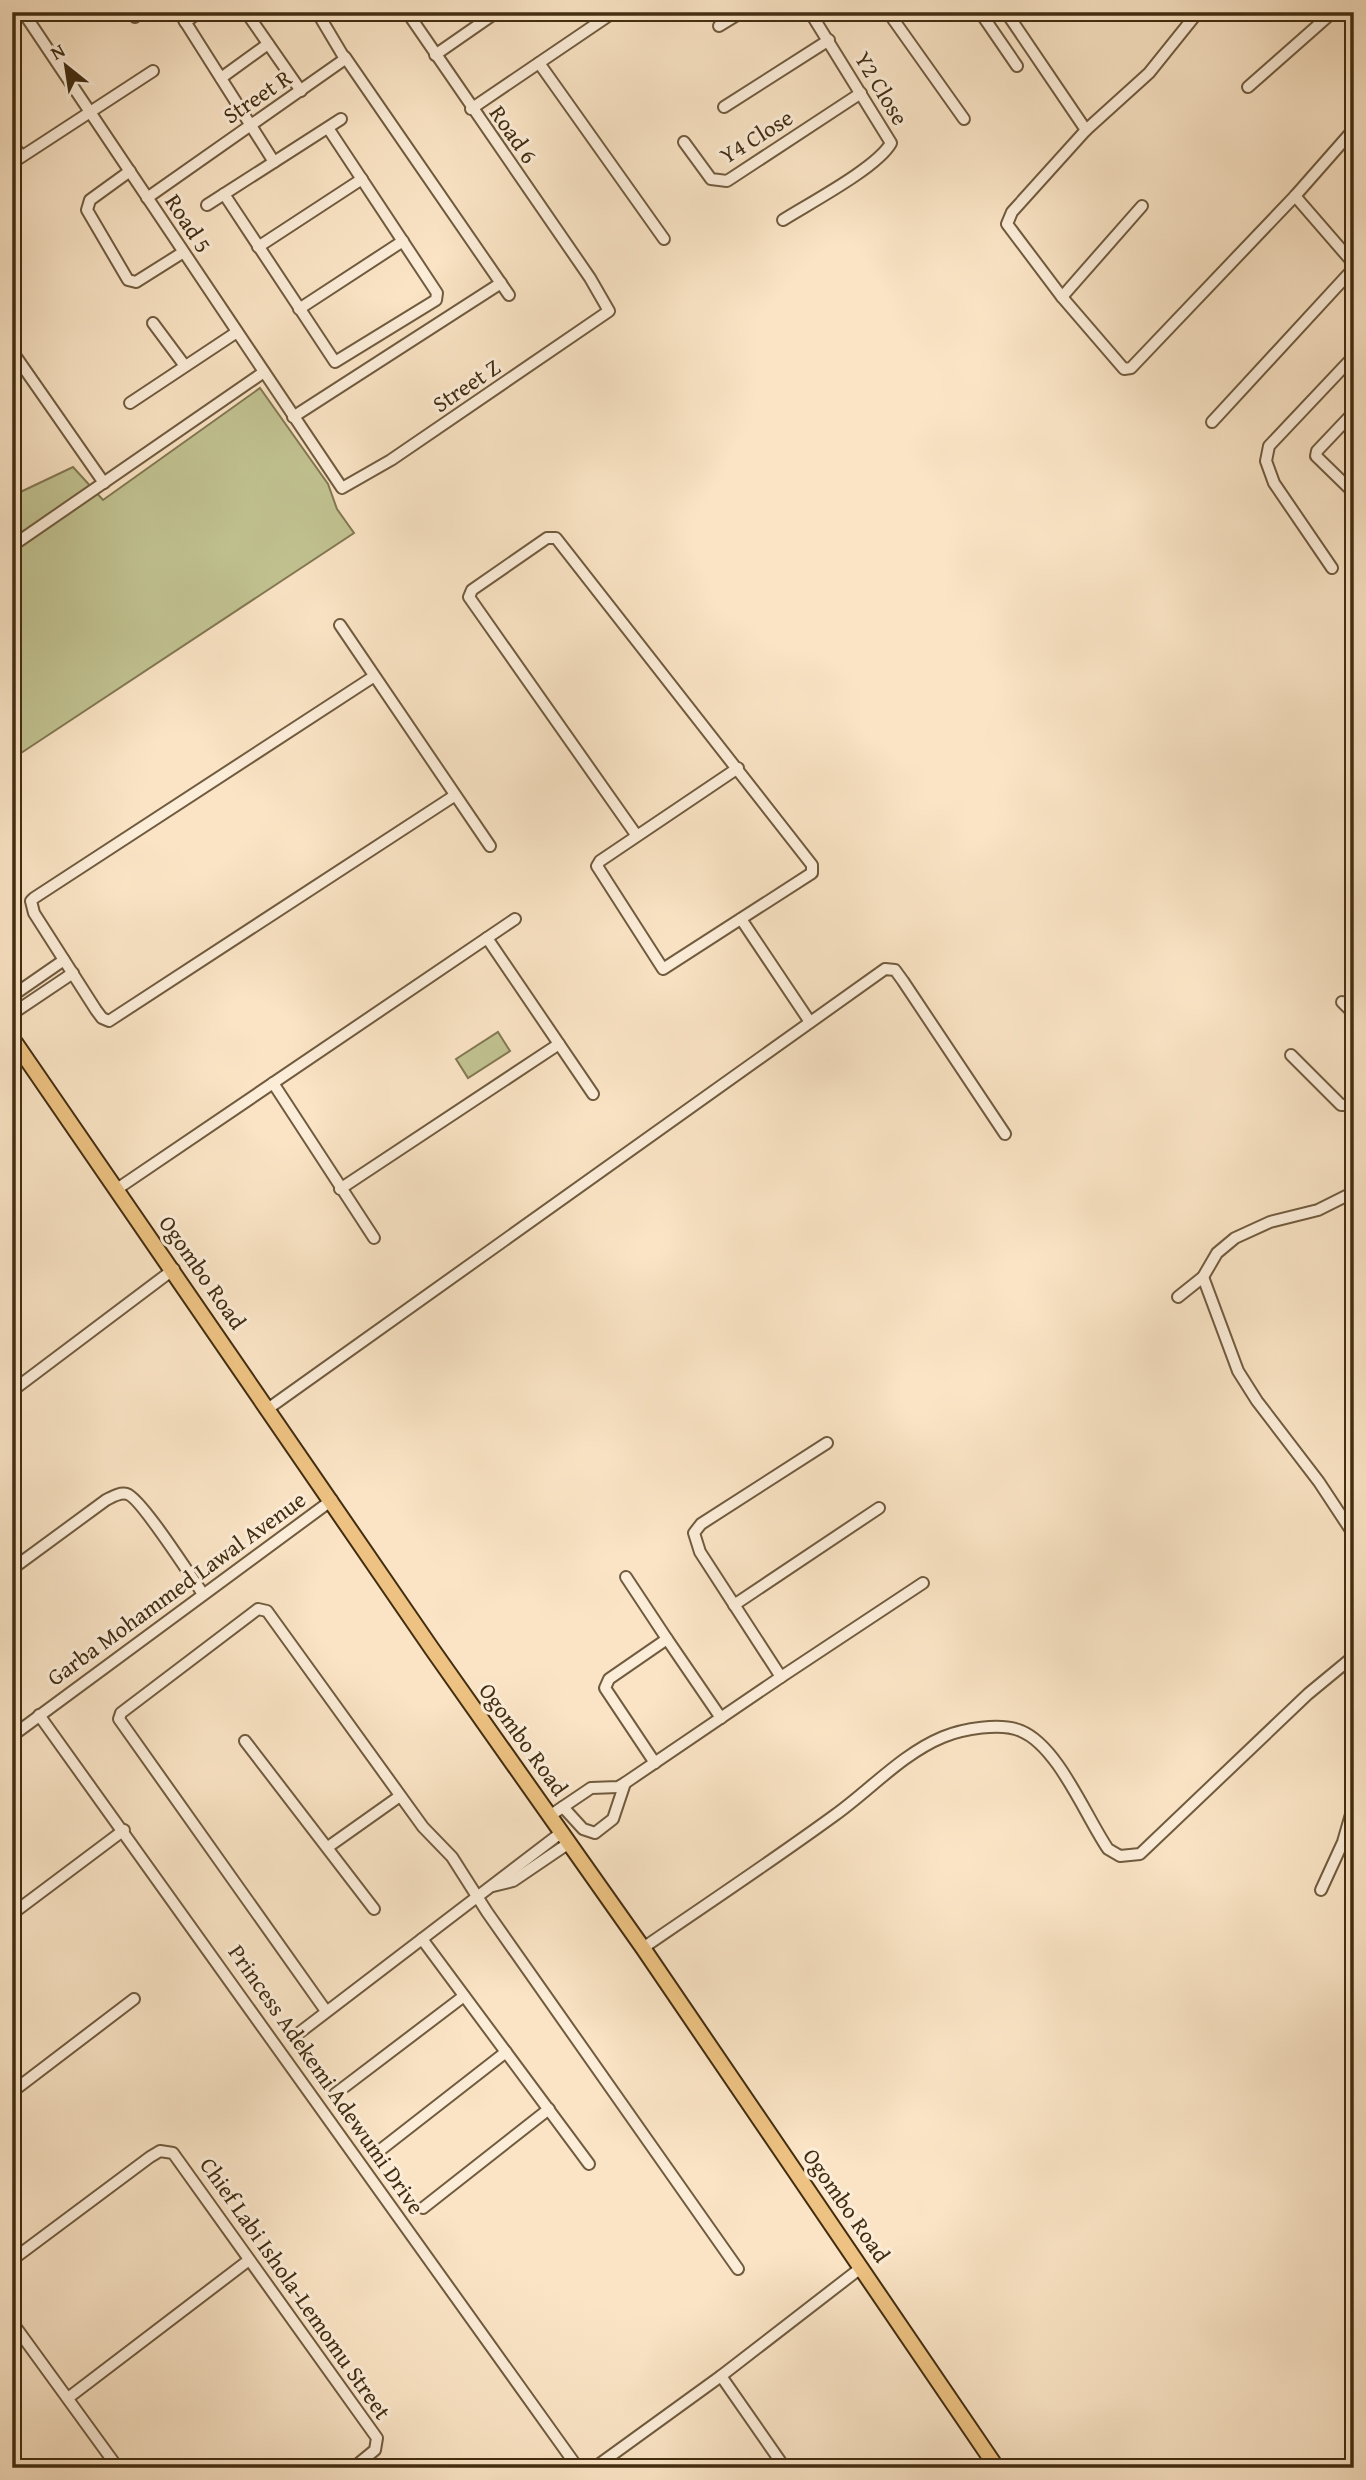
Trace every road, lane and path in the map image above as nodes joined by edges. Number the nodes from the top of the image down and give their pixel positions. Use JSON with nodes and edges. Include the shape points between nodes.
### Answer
{"nodes":[{"id":1,"x":23,"y":12,"type":"edge"},
{"id":2,"x":200,"y":12,"type":"edge"},
{"id":3,"x":246,"y":12,"type":"edge"},
{"id":4,"x":317,"y":12,"type":"edge"},
{"id":5,"x":407,"y":12,"type":"edge"},
{"id":6,"x":497,"y":12,"type":"edge"},
{"id":7,"x":614,"y":12,"type":"edge"},
{"id":8,"x":742,"y":12,"type":"edge"},
{"id":9,"x":810,"y":12,"type":"edge"},
{"id":10,"x":888,"y":12,"type":"edge"},
{"id":11,"x":980,"y":12,"type":"edge"},
{"id":12,"x":1006,"y":12,"type":"edge"},
{"id":13,"x":1198,"y":12,"type":"edge"},
{"id":14,"x":1334,"y":12,"type":"edge"},
{"id":15,"x":182,"y":17,"type":"edge"},
{"id":16,"x":719,"y":26,"type":"dead end"},
{"id":17,"x":829,"y":40,"type":"junction"},
{"id":18,"x":268,"y":44,"type":"junction"},
{"id":19,"x":435,"y":55,"type":"junction"},
{"id":20,"x":345,"y":57,"type":"junction"},
{"id":21,"x":540,"y":63,"type":"junction"},
{"id":22,"x":1017,"y":66,"type":"dead end"},
{"id":23,"x":153,"y":71,"type":"dead end"},
{"id":24,"x":221,"y":78,"type":"junction"},
{"id":25,"x":1248,"y":87,"type":"dead end"},
{"id":26,"x":301,"y":91,"type":"junction"},
{"id":27,"x":861,"y":93,"type":"junction"},
{"id":28,"x":724,"y":107,"type":"dead end"},
{"id":29,"x":471,"y":109,"type":"junction"},
{"id":30,"x":89,"y":112,"type":"junction"},
{"id":31,"x":341,"y":119,"type":"dead end"},
{"id":32,"x":964,"y":119,"type":"dead end"},
{"id":33,"x":250,"y":125,"type":"junction"},
{"id":34,"x":328,"y":128,"type":"junction"},
{"id":35,"x":1354,"y":129,"type":"edge"},
{"id":36,"x":1086,"y":130,"type":"junction"},
{"id":37,"x":684,"y":142,"type":"dead end"},
{"id":38,"x":12,"y":145,"type":"edge"},
{"id":39,"x":17,"y":160,"type":"edge"},
{"id":40,"x":274,"y":162,"type":"junction"},
{"id":41,"x":130,"y":171,"type":"junction"},
{"id":42,"x":362,"y":179,"type":"junction"},
{"id":43,"x":223,"y":194,"type":"junction"},
{"id":44,"x":1295,"y":196,"type":"junction"},
{"id":45,"x":147,"y":198,"type":"junction"},
{"id":46,"x":207,"y":205,"type":"dead end"},
{"id":47,"x":1142,"y":206,"type":"dead end"},
{"id":48,"x":783,"y":220,"type":"dead end"},
{"id":49,"x":664,"y":239,"type":"dead end"},
{"id":50,"x":403,"y":241,"type":"junction"},
{"id":51,"x":258,"y":247,"type":"junction"},
{"id":52,"x":182,"y":253,"type":"junction"},
{"id":53,"x":1354,"y":266,"type":"edge"},
{"id":54,"x":590,"y":278,"type":"joint"},
{"id":55,"x":501,"y":283,"type":"junction"},
{"id":56,"x":509,"y":295,"type":"dead end"},
{"id":57,"x":1062,"y":297,"type":"junction"},
{"id":58,"x":299,"y":309,"type":"junction"},
{"id":59,"x":153,"y":323,"type":"dead end"},
{"id":60,"x":237,"y":332,"type":"junction"},
{"id":61,"x":12,"y":351,"type":"edge"},
{"id":62,"x":1354,"y":356,"type":"edge"},
{"id":63,"x":185,"y":366,"type":"junction"},
{"id":64,"x":264,"y":372,"type":"junction"},
{"id":65,"x":130,"y":403,"type":"dead end"},
{"id":66,"x":1354,"y":412,"type":"edge"},
{"id":67,"x":293,"y":417,"type":"junction"},
{"id":68,"x":1212,"y":422,"type":"dead end"},
{"id":69,"x":319,"y":458,"type":"joint"},
{"id":70,"x":104,"y":483,"type":"junction"},
{"id":71,"x":1354,"y":493,"type":"edge"},
{"id":72,"x":12,"y":546,"type":"edge"},
{"id":73,"x":1332,"y":568,"type":"dead end"},
{"id":74,"x":340,"y":625,"type":"dead end"},
{"id":75,"x":373,"y":677,"type":"junction"},
{"id":76,"x":737,"y":768,"type":"junction"},
{"id":77,"x":454,"y":796,"type":"junction"},
{"id":78,"x":637,"y":836,"type":"junction"},
{"id":79,"x":490,"y":846,"type":"dead end"},
{"id":80,"x":515,"y":919,"type":"dead end"},
{"id":81,"x":741,"y":919,"type":"junction"},
{"id":82,"x":487,"y":938,"type":"junction"},
{"id":83,"x":64,"y":960,"type":"junction"},
{"id":84,"x":73,"y":973,"type":"junction"},
{"id":85,"x":12,"y":996,"type":"edge"},
{"id":86,"x":1342,"y":1002,"type":"dead end"},
{"id":87,"x":12,"y":1014,"type":"edge"},
{"id":88,"x":1354,"y":1014,"type":"edge"},
{"id":89,"x":810,"y":1022,"type":"junction"},
{"id":90,"x":12,"y":1038,"type":"edge"},
{"id":91,"x":559,"y":1044,"type":"junction"},
{"id":92,"x":1291,"y":1055,"type":"dead end"},
{"id":93,"x":272,"y":1083,"type":"junction"},
{"id":94,"x":593,"y":1094,"type":"dead end"},
{"id":95,"x":1354,"y":1105,"type":"edge"},
{"id":96,"x":1005,"y":1133,"type":"dead end"},
{"id":97,"x":117,"y":1189,"type":"junction"},
{"id":98,"x":341,"y":1189,"type":"junction"},
{"id":99,"x":1354,"y":1192,"type":"edge"},
{"id":100,"x":374,"y":1238,"type":"dead end"},
{"id":101,"x":174,"y":1269,"type":"junction"},
{"id":102,"x":1203,"y":1277,"type":"junction"},
{"id":103,"x":1178,"y":1297,"type":"dead end"},
{"id":104,"x":12,"y":1391,"type":"edge"},
{"id":105,"x":269,"y":1408,"type":"junction"},
{"id":106,"x":827,"y":1443,"type":"dead end"},
{"id":107,"x":332,"y":1500,"type":"junction"},
{"id":108,"x":879,"y":1508,"type":"dead end"},
{"id":109,"x":1354,"y":1535,"type":"edge"},
{"id":110,"x":12,"y":1569,"type":"edge"},
{"id":111,"x":626,"y":1577,"type":"dead end"},
{"id":112,"x":923,"y":1583,"type":"dead end"},
{"id":113,"x":203,"y":1594,"type":"junction"},
{"id":114,"x":734,"y":1605,"type":"junction"},
{"id":115,"x":667,"y":1639,"type":"junction"},
{"id":116,"x":1354,"y":1656,"type":"edge"},
{"id":117,"x":781,"y":1677,"type":"junction"},
{"id":118,"x":39,"y":1715,"type":"junction"},
{"id":119,"x":721,"y":1718,"type":"junction"},
{"id":120,"x":12,"y":1736,"type":"edge"},
{"id":121,"x":245,"y":1741,"type":"dead end"},
{"id":122,"x":655,"y":1763,"type":"junction"},
{"id":123,"x":625,"y":1783,"type":"junction"},
{"id":124,"x":400,"y":1796,"type":"junction"},
{"id":125,"x":1354,"y":1804,"type":"edge"},
{"id":126,"x":557,"y":1811,"type":"junction"},
{"id":127,"x":124,"y":1830,"type":"junction"},
{"id":128,"x":566,"y":1838,"type":"junction"},
{"id":129,"x":328,"y":1847,"type":"junction"},
{"id":130,"x":1321,"y":1890,"type":"dead end"},
{"id":131,"x":480,"y":1897,"type":"junction"},
{"id":132,"x":374,"y":1909,"type":"dead end"},
{"id":133,"x":12,"y":1914,"type":"edge"},
{"id":134,"x":422,"y":1938,"type":"junction"},
{"id":135,"x":643,"y":1948,"type":"junction"},
{"id":136,"x":464,"y":1996,"type":"junction"},
{"id":137,"x":134,"y":1999,"type":"dead end"},
{"id":138,"x":326,"y":2011,"type":"junction"},
{"id":139,"x":295,"y":2036,"type":"dead end"},
{"id":140,"x":506,"y":2052,"type":"junction"},
{"id":141,"x":12,"y":2092,"type":"edge"},
{"id":142,"x":335,"y":2094,"type":"dead end"},
{"id":143,"x":548,"y":2109,"type":"junction"},
{"id":144,"x":379,"y":2151,"type":"dead end"},
{"id":145,"x":589,"y":2164,"type":"dead end"},
{"id":146,"x":422,"y":2208,"type":"dead end"},
{"id":147,"x":12,"y":2260,"type":"edge"},
{"id":148,"x":249,"y":2260,"type":"junction"},
{"id":149,"x":862,"y":2267,"type":"junction"},
{"id":150,"x":738,"y":2269,"type":"dead end"},
{"id":151,"x":12,"y":2322,"type":"edge"},
{"id":152,"x":721,"y":2376,"type":"junction"},
{"id":153,"x":68,"y":2398,"type":"junction"},
{"id":154,"x":118,"y":2468,"type":"edge"},
{"id":155,"x":353,"y":2468,"type":"edge"},
{"id":156,"x":578,"y":2468,"type":"edge"},
{"id":157,"x":594,"y":2468,"type":"edge"},
{"id":158,"x":785,"y":2468,"type":"edge"},
{"id":159,"x":997,"y":2468,"type":"edge"}],
"edges":[{"from":1,"to":30,"type":"street","name":"Road 5"},
{"from":2,"to":15,"type":"street"},
{"from":3,"to":18,"type":"street"},
{"from":4,"to":20,"type":"street"},
{"from":5,"to":19,"type":"street","name":"Road 6"},
{"from":6,"to":19,"type":"street"},
{"from":7,"to":21,"type":"street"},
{"from":8,"to":16,"type":"street"},
{"from":9,"to":17,"type":"street","name":"Y2 Close"},
{"from":10,"to":32,"type":"street"},
{"from":11,"to":22,"type":"street"},
{"from":12,"to":36,"type":"street"},
{"from":13,"to":36,"type":"street","via":[[1149,73]]},
{"from":14,"to":25,"type":"street"},
{"from":15,"to":24,"type":"street"},
{"from":17,"to":27,"type":"street","name":"Y2 Close"},
{"from":17,"to":28,"type":"street"},
{"from":18,"to":24,"type":"street"},
{"from":18,"to":26,"type":"street"},
{"from":19,"to":29,"type":"street","name":"Road 6"},
{"from":20,"to":26,"type":"street","name":"Street R"},
{"from":20,"to":55,"type":"street"},
{"from":21,"to":29,"type":"street"},
{"from":21,"to":49,"type":"street"},
{"from":23,"to":30,"type":"street"},
{"from":24,"to":33,"type":"street"},
{"from":26,"to":33,"type":"street","name":"Street R"},
{"from":27,"to":37,"type":"street","name":"Y4 Close","via":[[727,181],[711,179]]},
{"from":27,"to":48,"type":"street","name":"Y2 Close","via":[[888,136],[888,149]]},
{"from":29,"to":54,"type":"street","name":"Road 6"},
{"from":30,"to":39,"type":"street"},
{"from":30,"to":41,"type":"street","name":"Road 5"},
{"from":31,"to":34,"type":"street"},
{"from":33,"to":40,"type":"street"},
{"from":33,"to":45,"type":"street","name":"Street R"},
{"from":34,"to":40,"type":"street"},
{"from":34,"to":42,"type":"street"},
{"from":35,"to":44,"type":"street"},
{"from":36,"to":57,"type":"street","via":[[1008,219],[1012,232]]},
{"from":38,"to":39,"type":"street"},
{"from":40,"to":43,"type":"street"},
{"from":41,"to":45,"type":"street","name":"Road 5"},
{"from":41,"to":52,"type":"street","via":[[90,200],[88,210],[128,280],[136,282]]},
{"from":42,"to":50,"type":"street"},
{"from":42,"to":51,"type":"street"},
{"from":43,"to":46,"type":"street"},
{"from":43,"to":51,"type":"street"},
{"from":44,"to":53,"type":"street"},
{"from":44,"to":57,"type":"street","via":[[1130,368],[1120,368]]},
{"from":45,"to":52,"type":"street","name":"Road 5"},
{"from":47,"to":57,"type":"street"},
{"from":50,"to":58,"type":"street"},
{"from":50,"to":58,"type":"street","via":[[438,293],[436,300],[335,362]]},
{"from":51,"to":58,"type":"street"},
{"from":52,"to":60,"type":"street","name":"Road 5"},
{"from":53,"to":68,"type":"street"},
{"from":54,"to":69,"type":"street","name":"Street Z","via":[[608,314],[390,460],[342,488]]},
{"from":55,"to":56,"type":"street"},
{"from":55,"to":67,"type":"street"},
{"from":59,"to":63,"type":"street"},
{"from":60,"to":63,"type":"street"},
{"from":60,"to":64,"type":"street","name":"Road 5"},
{"from":61,"to":70,"type":"street"},
{"from":62,"to":73,"type":"street","via":[[1269,446],[1266,461],[1274,483]]},
{"from":63,"to":65,"type":"street"},
{"from":64,"to":67,"type":"street","name":"Road 5"},
{"from":64,"to":70,"type":"street"},
{"from":66,"to":71,"type":"street","via":[[1316,456]]},
{"from":67,"to":69,"type":"street","name":"Road 5"},
{"from":70,"to":72,"type":"street"},
{"from":74,"to":75,"type":"street"},
{"from":75,"to":77,"type":"street"},
{"from":75,"to":83,"type":"street","via":[[34,898],[34,913]]},
{"from":76,"to":78,"type":"street"},
{"from":76,"to":78,"type":"street","via":[[556,538],[547,538],[472,590],[470,597]]},
{"from":76,"to":81,"type":"street","via":[[813,869]]},
{"from":77,"to":79,"type":"street"},
{"from":77,"to":84,"type":"street","via":[[110,1021],[102,1018]]},
{"from":78,"to":81,"type":"street","via":[[597,866],[660,967],[666,969]]},
{"from":80,"to":82,"type":"street"},
{"from":81,"to":89,"type":"street"},
{"from":82,"to":91,"type":"street"},
{"from":82,"to":93,"type":"street"},
{"from":83,"to":84,"type":"street"},
{"from":83,"to":85,"type":"street"},
{"from":84,"to":87,"type":"street"},
{"from":86,"to":88,"type":"street"},
{"from":89,"to":96,"type":"street","via":[[882,971],[892,969]]},
{"from":89,"to":105,"type":"street"},
{"from":90,"to":97,"type":"main road","name":"Ogombo Road"},
{"from":91,"to":94,"type":"street"},
{"from":91,"to":98,"type":"street"},
{"from":92,"to":95,"type":"street","via":[[1341,1105]]},
{"from":93,"to":97,"type":"street"},
{"from":93,"to":98,"type":"street"},
{"from":97,"to":101,"type":"main road","name":"Ogombo Road"},
{"from":98,"to":100,"type":"street"},
{"from":99,"to":102,"type":"street","via":[[1318,1210],[1250,1229],[1217,1254]]},
{"from":101,"to":104,"type":"street"},
{"from":101,"to":105,"type":"main road","name":"Ogombo Road"},
{"from":102,"to":103,"type":"street"},
{"from":102,"to":109,"type":"street","via":[[1238,1371]]},
{"from":105,"to":107,"type":"main road","name":"Ogombo Road"},
{"from":106,"to":114,"type":"street","via":[[695,1532],[700,1552]]},
{"from":107,"to":113,"type":"street","name":"Garba Mohammed Lawal Avenue"},
{"from":107,"to":126,"type":"main road","name":"Ogombo Road","via":[[432,1649]]},
{"from":108,"to":114,"type":"street"},
{"from":110,"to":113,"type":"street","via":[[106,1500],[124,1493],[143,1510]]},
{"from":111,"to":115,"type":"street"},
{"from":112,"to":117,"type":"street"},
{"from":113,"to":118,"type":"street","name":"Garba Mohammed Lawal Avenue"},
{"from":114,"to":117,"type":"street"},
{"from":115,"to":119,"type":"street"},
{"from":115,"to":122,"type":"street","via":[[609,1679],[605,1688]]},
{"from":116,"to":135,"type":"street","via":[[1140,1854],[1120,1856],[1108,1849],[1059,1767],[1024,1731],[990,1728],[944,1736],[915,1752],[836,1814]]},
{"from":117,"to":119,"type":"street"},
{"from":118,"to":120,"type":"street","name":"Garba Mohammed Lawal Avenue"},
{"from":118,"to":127,"type":"street","name":"Princess Adekemi Adewumi Drive"},
{"from":119,"to":122,"type":"street"},
{"from":121,"to":129,"type":"street"},
{"from":122,"to":123,"type":"street"},
{"from":123,"to":126,"type":"street","via":[[591,1788]]},
{"from":123,"to":126,"type":"street","via":[[613,1819],[594,1833]]},
{"from":124,"to":129,"type":"street"},
{"from":124,"to":131,"type":"street"},
{"from":124,"to":138,"type":"street","via":[[264,1609],[253,1612],[119,1716]]},
{"from":125,"to":130,"type":"street"},
{"from":126,"to":128,"type":"main road","name":"Ogombo Road"},
{"from":127,"to":133,"type":"street"},
{"from":127,"to":156,"type":"street","name":"Princess Adekemi Adewumi Drive"},
{"from":128,"to":131,"type":"street"},
{"from":128,"to":135,"type":"main road","name":"Ogombo Road"},
{"from":129,"to":132,"type":"street"},
{"from":131,"to":134,"type":"street"},
{"from":131,"to":150,"type":"street"},
{"from":134,"to":136,"type":"street"},
{"from":134,"to":138,"type":"street"},
{"from":135,"to":149,"type":"main road","name":"Ogombo Road"},
{"from":136,"to":140,"type":"street"},
{"from":136,"to":142,"type":"street"},
{"from":137,"to":141,"type":"street"},
{"from":138,"to":139,"type":"street"},
{"from":140,"to":143,"type":"street"},
{"from":140,"to":144,"type":"street"},
{"from":143,"to":145,"type":"street"},
{"from":143,"to":146,"type":"street"},
{"from":147,"to":148,"type":"street","name":"Chief Labi Ishola-Lemomu Street","via":[[149,2157],[165,2150],[179,2159]]},
{"from":148,"to":153,"type":"street"},
{"from":148,"to":155,"type":"street","name":"Chief Labi Ishola-Lemomu Street","via":[[377,2438],[375,2450]]},
{"from":149,"to":152,"type":"street"},
{"from":149,"to":159,"type":"main road","name":"Ogombo Road"},
{"from":151,"to":153,"type":"street"},
{"from":152,"to":157,"type":"street"},
{"from":152,"to":158,"type":"street"},
{"from":153,"to":154,"type":"street"}]}
